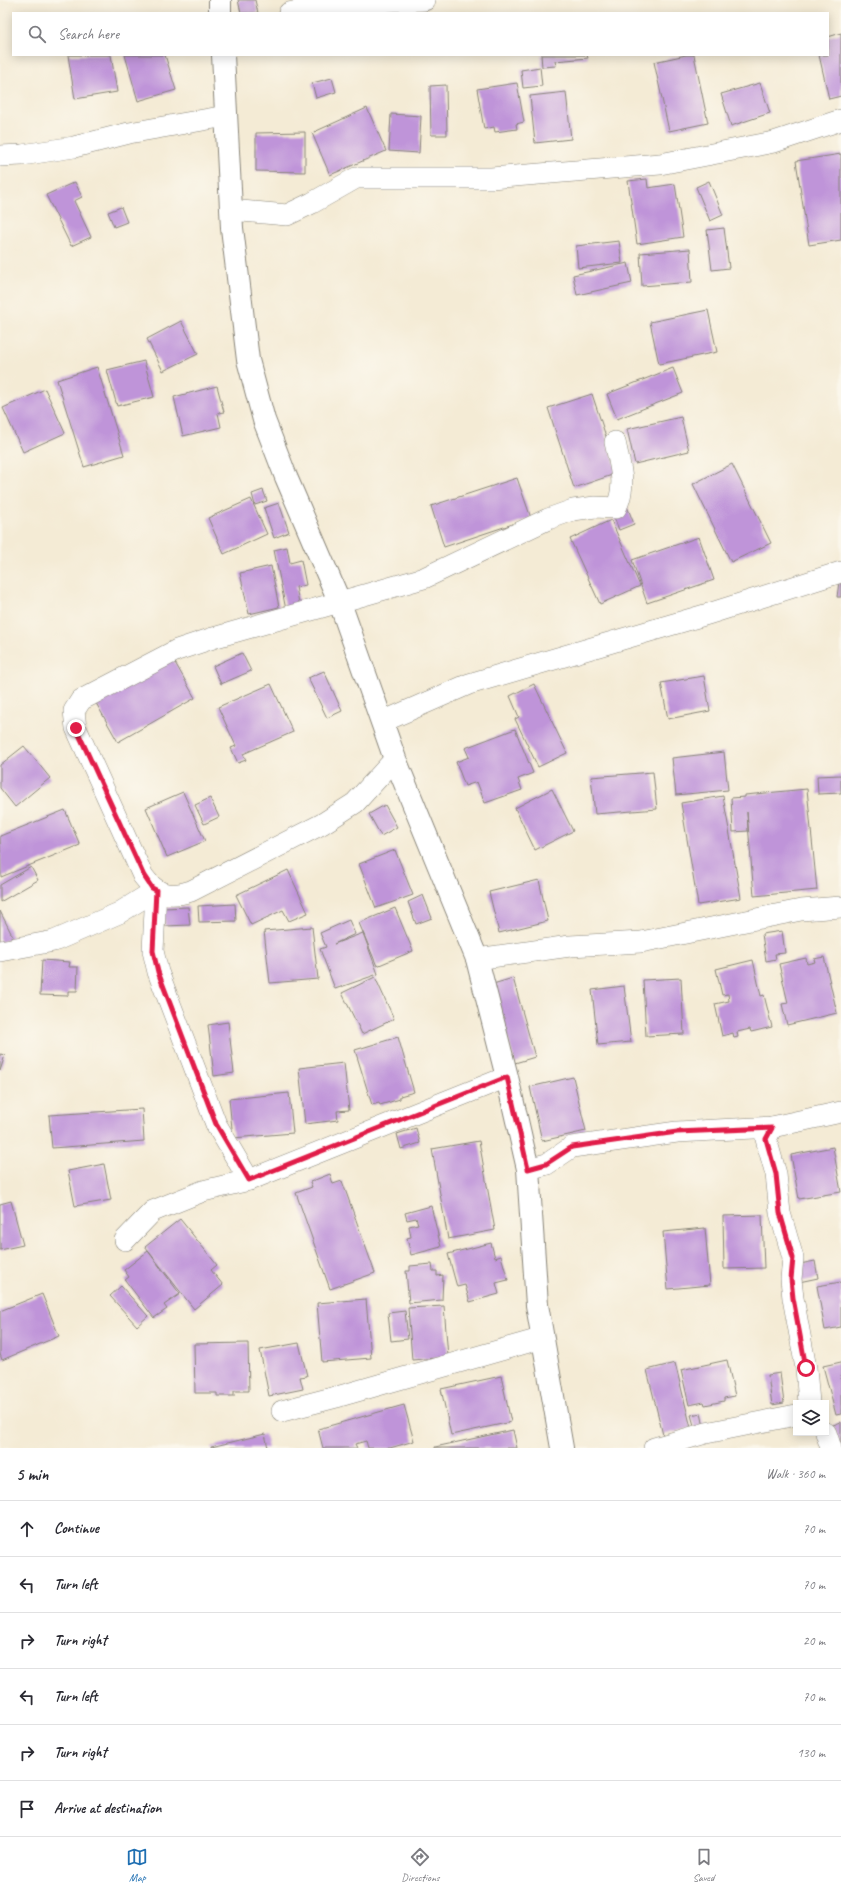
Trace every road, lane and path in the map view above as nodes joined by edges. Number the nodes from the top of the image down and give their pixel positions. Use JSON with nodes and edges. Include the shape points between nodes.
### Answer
{"nodes":[{"id":1,"x":220,"y":0,"type":"edge"},
{"id":2,"x":425,"y":0,"type":"edge"},
{"id":3,"x":364,"y":2,"type":"edge"},
{"id":4,"x":220,"y":12,"type":"edge"},
{"id":5,"x":293,"y":12,"type":"edge"},
{"id":6,"x":222,"y":56,"type":"edge"},
{"id":7,"x":226,"y":116,"type":"junction"},
{"id":8,"x":841,"y":120,"type":"edge"},
{"id":9,"x":0,"y":156,"type":"edge"},
{"id":10,"x":231,"y":210,"type":"junction"},
{"id":11,"x":615,"y":442,"type":"dead end"},
{"id":12,"x":841,"y":572,"type":"edge"},
{"id":13,"x":340,"y":603,"type":"junction"},
{"id":14,"x":382,"y":722,"type":"junction"},
{"id":15,"x":395,"y":759,"type":"junction"},
{"id":16,"x":156,"y":890,"type":"junction"},
{"id":17,"x":841,"y":906,"type":"edge"},
{"id":18,"x":0,"y":951,"type":"edge"},
{"id":19,"x":477,"y":959,"type":"junction"},
{"id":20,"x":507,"y":1077,"type":"junction"},
{"id":21,"x":841,"y":1112,"type":"edge"},
{"id":22,"x":772,"y":1128,"type":"junction"},
{"id":23,"x":528,"y":1169,"type":"junction"},
{"id":24,"x":249,"y":1180,"type":"junction"},
{"id":25,"x":125,"y":1240,"type":"dead end"},
{"id":26,"x":543,"y":1338,"type":"junction"},
{"id":27,"x":809,"y":1400,"type":"edge"},
{"id":28,"x":282,"y":1411,"type":"dead end"},
{"id":29,"x":793,"y":1416,"type":"edge"},
{"id":30,"x":827,"y":1436,"type":"edge"},
{"id":31,"x":562,"y":1448,"type":"edge"},
{"id":32,"x":654,"y":1448,"type":"edge"},
{"id":33,"x":831,"y":1448,"type":"edge"}],
"edges":[{"from":1,"to":4,"type":"street"},
{"from":2,"to":3,"type":"street"},
{"from":3,"to":5,"type":"street"},
{"from":6,"to":7,"type":"street"},
{"from":7,"to":9,"type":"street","via":[[129,133],[74,147]]},
{"from":7,"to":10,"type":"street"},
{"from":8,"to":10,"type":"street","via":[[774,142],[660,164],[491,178],[356,178],[287,215]]},
{"from":10,"to":13,"type":"street","via":[[248,360],[264,420]]},
{"from":11,"to":13,"type":"street","via":[[623,484],[616,508],[573,510],[548,519],[424,578]]},
{"from":12,"to":14,"type":"street","via":[[469,684]]},
{"from":13,"to":14,"type":"street"},
{"from":13,"to":16,"type":"street","via":[[177,650],[81,700],[74,711],[76,728],[144,876]]},
{"from":14,"to":15,"type":"street"},
{"from":15,"to":16,"type":"street","via":[[355,803],[322,824],[190,891],[177,895],[163,894]]},
{"from":15,"to":19,"type":"street"},
{"from":16,"to":18,"type":"street","via":[[119,913],[54,941]]},
{"from":16,"to":24,"type":"street","via":[[153,951],[158,972],[216,1124]]},
{"from":17,"to":19,"type":"street","via":[[802,910],[641,942],[570,946]]},
{"from":19,"to":20,"type":"street"},
{"from":20,"to":23,"type":"street"},
{"from":20,"to":24,"type":"street"},
{"from":21,"to":22,"type":"street"},
{"from":22,"to":23,"type":"street","via":[[677,1132],[572,1147],[546,1164]]},
{"from":22,"to":27,"type":"street","via":[[766,1139],[776,1174],[780,1213],[793,1258],[793,1298],[806,1368]]},
{"from":23,"to":26,"type":"street","via":[[537,1305]]},
{"from":24,"to":25,"type":"street","via":[[203,1191],[153,1211]]},
{"from":26,"to":28,"type":"street"},
{"from":26,"to":31,"type":"street"},
{"from":29,"to":32,"type":"street","via":[[706,1433]]},
{"from":30,"to":33,"type":"street"}]}
